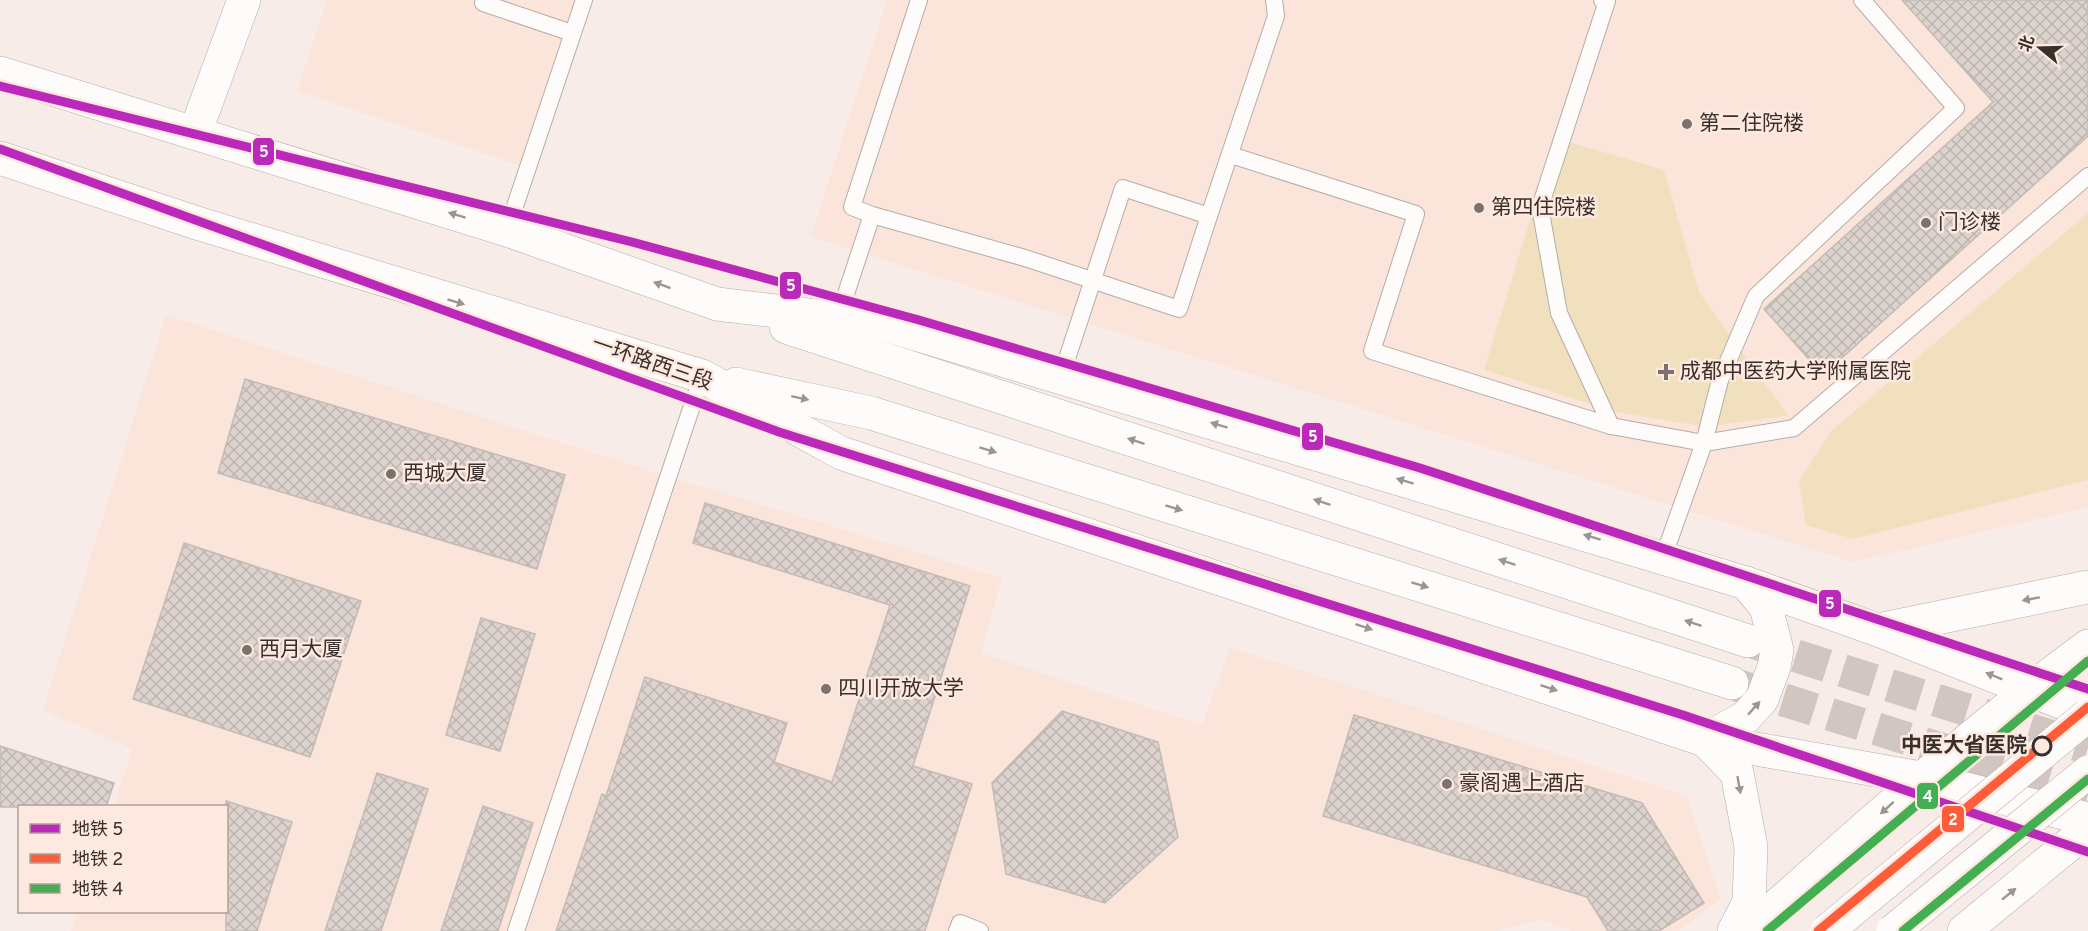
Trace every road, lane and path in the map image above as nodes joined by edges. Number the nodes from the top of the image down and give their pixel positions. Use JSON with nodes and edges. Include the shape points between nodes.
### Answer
{"nodes":[{"id":1,"x":244,"y":0,"type":"edge"},
{"id":2,"x":584,"y":0,"type":"edge"},
{"id":3,"x":920,"y":0,"type":"edge"},
{"id":4,"x":1274,"y":0,"type":"edge"},
{"id":5,"x":1602,"y":0,"type":"edge"},
{"id":6,"x":1862,"y":0,"type":"edge"},
{"id":7,"x":483,"y":3,"type":"dead end"},
{"id":8,"x":572,"y":33,"type":"junction"},
{"id":9,"x":0,"y":73,"type":"edge"},
{"id":10,"x":195,"y":133,"type":"junction"},
{"id":11,"x":1231,"y":155,"type":"junction"},
{"id":12,"x":0,"y":158,"type":"edge"},
{"id":13,"x":2088,"y":176,"type":"edge"},
{"id":14,"x":872,"y":215,"type":"junction"},
{"id":15,"x":1209,"y":216,"type":"junction"},
{"id":16,"x":507,"y":230,"type":"junction"},
{"id":17,"x":1093,"y":279,"type":"junction"},
{"id":18,"x":717,"y":304,"type":"junction"},
{"id":19,"x":838,"y":318,"type":"junction"},
{"id":20,"x":702,"y":376,"type":"junction"},
{"id":21,"x":1060,"y":377,"type":"junction"},
{"id":22,"x":1611,"y":426,"type":"junction"},
{"id":23,"x":1704,"y":443,"type":"junction"},
{"id":24,"x":1663,"y":558,"type":"junction"},
{"id":25,"x":1746,"y":583,"type":"junction"},
{"id":26,"x":2088,"y":588,"type":"edge"},
{"id":27,"x":1878,"y":630,"type":"junction"},
{"id":28,"x":1748,"y":641,"type":"tunnel mouth"},
{"id":29,"x":2088,"y":646,"type":"edge"},
{"id":30,"x":1732,"y":683,"type":"tunnel mouth"},
{"id":31,"x":2029,"y":690,"type":"junction"},
{"id":32,"x":2088,"y":714,"type":"edge"},
{"id":33,"x":1705,"y":740,"type":"junction"},
{"id":34,"x":2088,"y":772,"type":"edge"},
{"id":35,"x":1921,"y":778,"type":"junction"},
{"id":36,"x":2088,"y":819,"type":"edge"},
{"id":37,"x":2088,"y":829,"type":"edge"},
{"id":38,"x":516,"y":931,"type":"edge"},
{"id":39,"x":957,"y":931,"type":"edge"},
{"id":40,"x":980,"y":931,"type":"edge"},
{"id":41,"x":1734,"y":931,"type":"edge"},
{"id":42,"x":1748,"y":931,"type":"edge"},
{"id":43,"x":1827,"y":931,"type":"edge"},
{"id":44,"x":1893,"y":931,"type":"edge"},
{"id":45,"x":1964,"y":931,"type":"edge"}],
"edges":[{"from":1,"to":10,"type":"main road"},
{"from":2,"to":8,"type":"lane"},
{"from":3,"to":14,"type":"lane","via":[[852,207]]},
{"from":4,"to":11,"type":"lane","via":[[1276,16]]},
{"from":5,"to":22,"type":"lane","via":[[1607,1],[1540,207],[1559,313]]},
{"from":6,"to":23,"type":"lane","via":[[1956,108],[1756,296],[1720,380]]},
{"from":7,"to":8,"type":"lane"},
{"from":8,"to":16,"type":"lane"},
{"from":9,"to":10,"type":"main road"},
{"from":16,"to":10,"type":"main road","one_way":true},
{"from":11,"to":15,"type":"lane"},
{"from":11,"to":22,"type":"lane","via":[[1416,214],[1372,351]]},
{"from":12,"to":20,"type":"main road","name":"一环路西三段","one_way":true,"via":[[200,224]]},
{"from":13,"to":23,"type":"lane","via":[[1794,428]]},
{"from":14,"to":17,"type":"lane"},
{"from":14,"to":19,"type":"lane"},
{"from":15,"to":17,"type":"lane","via":[[1123,188]]},
{"from":15,"to":17,"type":"lane","via":[[1179,309]]},
{"from":18,"to":16,"type":"main road","one_way":true},
{"from":17,"to":21,"type":"lane"},
{"from":18,"to":19,"type":"main road"},
{"from":28,"to":18,"type":"main road","one_way":true},
{"from":19,"to":21,"type":"main road","via":[[882,324]]},
{"from":20,"to":30,"type":"main road","one_way":true,"via":[[871,413]]},
{"from":20,"to":33,"type":"main road","name":"一环路西三段","one_way":true,"via":[[841,453]]},
{"from":20,"to":38,"type":"lane"},
{"from":24,"to":21,"type":"main road","one_way":true},
{"from":22,"to":23,"type":"lane"},
{"from":23,"to":24,"type":"lane"},
{"from":24,"to":25,"type":"main road"},
{"from":25,"to":27,"type":"main road"},
{"from":33,"to":25,"type":"main road","one_way":true,"via":[[1746,717],[1762,699],[1774,667],[1777,650],[1766,607]]},
{"from":26,"to":27,"type":"main road","one_way":true},
{"from":31,"to":27,"type":"main road","one_way":true},
{"from":29,"to":31,"type":"main road"},
{"from":31,"to":32,"type":"main road"},
{"from":31,"to":35,"type":"main road"},
{"from":32,"to":43,"type":"main road","bridge":true},
{"from":33,"to":35,"type":"main road","name":"一环路西三段"},
{"from":33,"to":41,"type":"main road","one_way":true,"via":[[1737,773],[1750,847],[1749,902]]},
{"from":34,"to":44,"type":"main road","bridge":true},
{"from":35,"to":36,"type":"main road","name":"一环路西三段"},
{"from":35,"to":42,"type":"main road","one_way":true},
{"from":45,"to":37,"type":"main road","one_way":true},
{"from":39,"to":40,"type":"lane","via":[[960,923]]}]}
